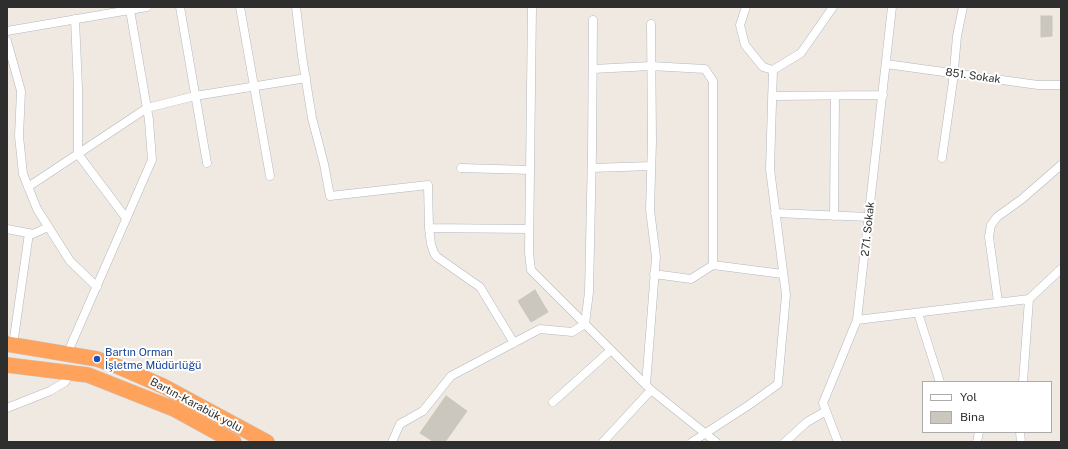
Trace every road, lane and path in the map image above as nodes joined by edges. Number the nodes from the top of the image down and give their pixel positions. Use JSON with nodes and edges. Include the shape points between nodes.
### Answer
{"nodes":[{"id":1,"x":147,"y":7,"type":"edge"},
{"id":2,"x":180,"y":7,"type":"edge"},
{"id":3,"x":240,"y":7,"type":"edge"},
{"id":4,"x":296,"y":7,"type":"edge"},
{"id":5,"x":532,"y":7,"type":"edge"},
{"id":6,"x":746,"y":7,"type":"edge"},
{"id":7,"x":833,"y":7,"type":"edge"},
{"id":8,"x":892,"y":7,"type":"edge"},
{"id":9,"x":962,"y":7,"type":"edge"},
{"id":10,"x":130,"y":10,"type":"junction"},
{"id":11,"x":75,"y":20,"type":"junction"},
{"id":12,"x":592,"y":20,"type":"dead end"},
{"id":13,"x":651,"y":24,"type":"dead end"},
{"id":14,"x":7,"y":31,"type":"edge"},
{"id":15,"x":7,"y":41,"type":"edge"},
{"id":16,"x":886,"y":64,"type":"junction"},
{"id":17,"x":651,"y":66,"type":"junction"},
{"id":18,"x":592,"y":69,"type":"junction"},
{"id":19,"x":773,"y":70,"type":"junction"},
{"id":20,"x":954,"y":73,"type":"junction"},
{"id":21,"x":306,"y":78,"type":"junction"},
{"id":22,"x":1061,"y":85,"type":"edge"},
{"id":23,"x":254,"y":86,"type":"junction"},
{"id":24,"x":883,"y":95,"type":"junction"},
{"id":25,"x":195,"y":96,"type":"junction"},
{"id":26,"x":772,"y":96,"type":"junction"},
{"id":27,"x":836,"y":96,"type":"junction"},
{"id":28,"x":147,"y":108,"type":"junction"},
{"id":29,"x":78,"y":154,"type":"junction"},
{"id":30,"x":942,"y":158,"type":"dead end"},
{"id":31,"x":207,"y":163,"type":"dead end"},
{"id":32,"x":1061,"y":165,"type":"edge"},
{"id":33,"x":651,"y":166,"type":"junction"},
{"id":34,"x":461,"y":168,"type":"dead end"},
{"id":35,"x":592,"y":168,"type":"junction"},
{"id":36,"x":530,"y":170,"type":"junction"},
{"id":37,"x":270,"y":176,"type":"dead end"},
{"id":38,"x":28,"y":187,"type":"junction"},
{"id":39,"x":775,"y":213,"type":"junction"},
{"id":40,"x":834,"y":216,"type":"junction"},
{"id":41,"x":869,"y":217,"type":"junction"},
{"id":42,"x":126,"y":218,"type":"junction"},
{"id":43,"x":48,"y":227,"type":"junction"},
{"id":44,"x":429,"y":228,"type":"junction"},
{"id":45,"x":7,"y":229,"type":"edge"},
{"id":46,"x":529,"y":229,"type":"junction"},
{"id":47,"x":29,"y":233,"type":"junction"},
{"id":48,"x":712,"y":265,"type":"junction"},
{"id":49,"x":1061,"y":269,"type":"edge"},
{"id":50,"x":654,"y":274,"type":"junction"},
{"id":51,"x":783,"y":274,"type":"junction"},
{"id":52,"x":97,"y":287,"type":"junction"},
{"id":53,"x":1029,"y":299,"type":"junction"},
{"id":54,"x":998,"y":302,"type":"junction"},
{"id":55,"x":918,"y":312,"type":"junction"},
{"id":56,"x":858,"y":320,"type":"junction"},
{"id":57,"x":585,"y":324,"type":"junction"},
{"id":58,"x":514,"y":343,"type":"junction"},
{"id":59,"x":10,"y":344,"type":"edge"},
{"id":60,"x":611,"y":350,"type":"junction"},
{"id":61,"x":66,"y":354,"type":"junction"},
{"id":62,"x":7,"y":365,"type":"edge"},
{"id":63,"x":70,"y":373,"type":"junction"},
{"id":64,"x":940,"y":381,"type":"edge"},
{"id":65,"x":1023,"y":381,"type":"edge"},
{"id":66,"x":648,"y":388,"type":"junction"},
{"id":67,"x":553,"y":402,"type":"dead end"},
{"id":68,"x":7,"y":408,"type":"edge"},
{"id":69,"x":826,"y":411,"type":"junction"},
{"id":70,"x":706,"y":433,"type":"junction"},
{"id":71,"x":234,"y":442,"type":"edge"},
{"id":72,"x":267,"y":442,"type":"edge"},
{"id":73,"x":392,"y":442,"type":"edge"},
{"id":74,"x":603,"y":442,"type":"edge"},
{"id":75,"x":692,"y":442,"type":"edge"},
{"id":76,"x":716,"y":442,"type":"edge"},
{"id":77,"x":785,"y":442,"type":"edge"},
{"id":78,"x":838,"y":442,"type":"edge"}],
"edges":[{"from":1,"to":10,"type":"street"},
{"from":2,"to":25,"type":"street"},
{"from":3,"to":23,"type":"street"},
{"from":4,"to":21,"type":"street"},
{"from":5,"to":36,"type":"street"},
{"from":6,"to":19,"type":"street","via":[[740,25],[745,45],[763,67]]},
{"from":7,"to":19,"type":"street","via":[[801,53]]},
{"from":8,"to":16,"type":"street","name":"271. Sokak"},
{"from":9,"to":20,"type":"street"},
{"from":10,"to":11,"type":"street"},
{"from":10,"to":28,"type":"street"},
{"from":11,"to":14,"type":"street"},
{"from":11,"to":29,"type":"street"},
{"from":12,"to":18,"type":"street"},
{"from":13,"to":17,"type":"street"},
{"from":15,"to":38,"type":"street","via":[[21,91],[20,136],[23,174]]},
{"from":16,"to":20,"type":"street","name":"851. Sokak"},
{"from":16,"to":24,"type":"street","name":"271. Sokak"},
{"from":17,"to":18,"type":"street"},
{"from":17,"to":33,"type":"street"},
{"from":17,"to":48,"type":"street","via":[[704,69],[712,81]]},
{"from":18,"to":35,"type":"street"},
{"from":19,"to":26,"type":"street"},
{"from":20,"to":22,"type":"street","name":"851. Sokak","via":[[1038,85]]},
{"from":20,"to":30,"type":"street"},
{"from":21,"to":23,"type":"street"},
{"from":21,"to":44,"type":"street","via":[[312,118],[330,196],[428,185]]},
{"from":23,"to":25,"type":"street"},
{"from":23,"to":37,"type":"street"},
{"from":24,"to":27,"type":"street"},
{"from":24,"to":41,"type":"street","name":"271. Sokak"},
{"from":25,"to":28,"type":"street"},
{"from":25,"to":31,"type":"street"},
{"from":26,"to":27,"type":"street"},
{"from":26,"to":39,"type":"street","via":[[770,169]]},
{"from":27,"to":40,"type":"street"},
{"from":28,"to":29,"type":"street"},
{"from":28,"to":42,"type":"street","via":[[152,160]]},
{"from":29,"to":38,"type":"street"},
{"from":29,"to":42,"type":"street"},
{"from":32,"to":54,"type":"street","via":[[997,217],[991,225],[989,236]]},
{"from":33,"to":35,"type":"street"},
{"from":33,"to":50,"type":"street","via":[[650,210],[656,257]]},
{"from":34,"to":36,"type":"street"},
{"from":35,"to":57,"type":"street","via":[[589,292]]},
{"from":36,"to":46,"type":"street"},
{"from":38,"to":43,"type":"street"},
{"from":39,"to":40,"type":"street"},
{"from":39,"to":51,"type":"street"},
{"from":40,"to":41,"type":"street"},
{"from":41,"to":56,"type":"street","name":"271. Sokak"},
{"from":42,"to":52,"type":"street"},
{"from":43,"to":47,"type":"street","via":[[33,234]]},
{"from":43,"to":52,"type":"street","via":[[70,260]]},
{"from":44,"to":46,"type":"street"},
{"from":44,"to":58,"type":"street","via":[[431,244],[437,257],[480,287]]},
{"from":45,"to":47,"type":"street"},
{"from":46,"to":57,"type":"street","via":[[528,253],[531,270]]},
{"from":47,"to":59,"type":"street"},
{"from":48,"to":50,"type":"street","via":[[691,279]]},
{"from":48,"to":51,"type":"street"},
{"from":49,"to":53,"type":"street"},
{"from":50,"to":66,"type":"street"},
{"from":51,"to":70,"type":"street","via":[[786,295],[778,384]]},
{"from":52,"to":61,"type":"street"},
{"from":53,"to":54,"type":"street"},
{"from":53,"to":65,"type":"street"},
{"from":54,"to":55,"type":"street"},
{"from":55,"to":56,"type":"street"},
{"from":55,"to":64,"type":"street"},
{"from":56,"to":69,"type":"street","name":"271. Sokak","via":[[823,403]]},
{"from":57,"to":58,"type":"street","via":[[572,332],[540,329]]},
{"from":57,"to":60,"type":"street"},
{"from":58,"to":73,"type":"street","via":[[451,376],[423,410],[400,424]]},
{"from":59,"to":61,"type":"highway","name":"Bartın-Karabük yolu"},
{"from":60,"to":66,"type":"street"},
{"from":60,"to":67,"type":"street"},
{"from":61,"to":72,"type":"highway","name":"Bartın-Karabük yolu","via":[[98,359],[163,386]]},
{"from":62,"to":63,"type":"highway","name":"Bartın-Karabük yolu"},
{"from":63,"to":68,"type":"street","via":[[65,382],[50,391]]},
{"from":63,"to":71,"type":"highway","name":"Bartın-Karabük yolu","via":[[88,375],[174,409]]},
{"from":66,"to":70,"type":"street"},
{"from":66,"to":74,"type":"street"},
{"from":69,"to":77,"type":"street","via":[[807,422]]},
{"from":69,"to":78,"type":"street","name":"271. Sokak"},
{"from":70,"to":75,"type":"street"},
{"from":70,"to":76,"type":"street"}]}
